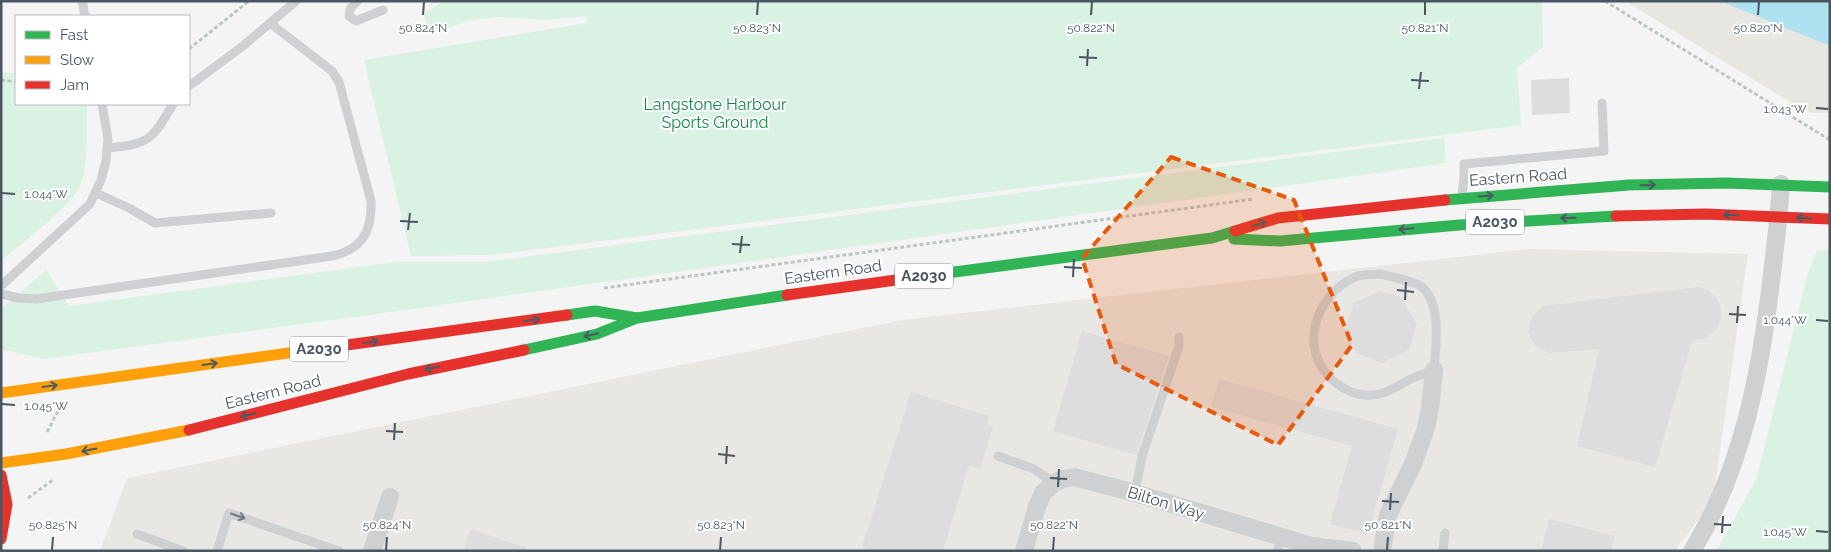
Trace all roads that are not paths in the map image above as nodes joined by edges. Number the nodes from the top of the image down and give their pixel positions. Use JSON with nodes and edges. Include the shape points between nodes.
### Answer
{"nodes":[{"id":1,"x":82,"y":1,"type":"edge"},
{"id":2,"x":296,"y":1,"type":"edge"},
{"id":3,"x":357,"y":1,"type":"edge"},
{"id":4,"x":383,"y":10,"type":"dead end"},
{"id":5,"x":85,"y":15,"type":"edge"},
{"id":6,"x":270,"y":23,"type":"junction"},
{"id":7,"x":190,"y":85,"type":"edge"},
{"id":8,"x":1602,"y":103,"type":"dead end"},
{"id":9,"x":102,"y":105,"type":"edge"},
{"id":10,"x":172,"y":105,"type":"edge"},
{"id":11,"x":107,"y":148,"type":"junction"},
{"id":12,"x":1781,"y":184,"type":"junction"},
{"id":13,"x":1830,"y":186,"type":"edge"},
{"id":14,"x":96,"y":193,"type":"junction"},
{"id":15,"x":1461,"y":198,"type":"junction"},
{"id":16,"x":271,"y":213,"type":"dead end"},
{"id":17,"x":1779,"y":217,"type":"junction"},
{"id":18,"x":1830,"y":219,"type":"edge"},
{"id":19,"x":1212,"y":238,"type":"junction"},
{"id":20,"x":1,"y":286,"type":"edge"},
{"id":21,"x":1,"y":294,"type":"edge"},
{"id":22,"x":637,"y":318,"type":"junction"},
{"id":23,"x":1179,"y":337,"type":"dead end"},
{"id":24,"x":1434,"y":370,"type":"junction"},
{"id":25,"x":1,"y":393,"type":"edge"},
{"id":26,"x":998,"y":456,"type":"dead end"},
{"id":27,"x":1,"y":463,"type":"edge"},
{"id":28,"x":1,"y":475,"type":"edge"},
{"id":29,"x":1054,"y":483,"type":"junction"},
{"id":30,"x":1134,"y":493,"type":"junction"},
{"id":31,"x":390,"y":497,"type":"dead end"},
{"id":32,"x":1446,"y":533,"type":"dead end"},
{"id":33,"x":138,"y":534,"type":"dead end"},
{"id":34,"x":1,"y":539,"type":"edge"},
{"id":35,"x":1279,"y":544,"type":"edge"},
{"id":36,"x":183,"y":551,"type":"edge"},
{"id":37,"x":217,"y":551,"type":"edge"},
{"id":38,"x":339,"y":551,"type":"edge"},
{"id":39,"x":372,"y":551,"type":"edge"},
{"id":40,"x":1024,"y":551,"type":"edge"},
{"id":41,"x":1353,"y":551,"type":"edge"},
{"id":42,"x":1382,"y":551,"type":"edge"},
{"id":43,"x":1443,"y":551,"type":"edge"},
{"id":44,"x":1692,"y":551,"type":"edge"}],
"edges":[{"from":1,"to":5,"type":"lane"},
{"from":2,"to":6,"type":"lane"},
{"from":3,"to":4,"type":"lane","via":[[349,16],[356,21]]},
{"from":6,"to":7,"type":"lane"},
{"from":6,"to":21,"type":"lane","via":[[332,71],[339,82],[371,201],[371,219],[357,245],[346,253],[332,256],[36,299]]},
{"from":8,"to":15,"type":"lane","via":[[1604,151],[1464,164]]},
{"from":9,"to":11,"type":"lane"},
{"from":10,"to":11,"type":"lane","via":[[150,138],[135,145]]},
{"from":11,"to":14,"type":"lane","via":[[105,169]]},
{"from":12,"to":13,"type":"main road","name":"Eastern Road","number":"A2030"},
{"from":15,"to":12,"type":"main road","name":"Eastern Road","number":"A2030","one_way":true,"via":[[1629,185]]},
{"from":12,"to":17,"type":"street"},
{"from":14,"to":16,"type":"lane","via":[[154,224]]},
{"from":14,"to":20,"type":"lane","via":[[90,204]]},
{"from":19,"to":15,"type":"main road","name":"Eastern Road","number":"A2030","one_way":true,"via":[[1278,218]]},
{"from":18,"to":17,"type":"main road","name":"Eastern Road","number":"A2030","one_way":true},
{"from":17,"to":19,"type":"main road","name":"Eastern Road","number":"A2030","one_way":true,"via":[[1705,214],[1621,216],[1459,225],[1280,241]]},
{"from":17,"to":44,"type":"street","via":[[1764,339],[1749,410],[1726,484]]},
{"from":19,"to":22,"type":"main road","name":"Eastern Road","number":"A2030","via":[[868,283]]},
{"from":25,"to":22,"type":"main road","name":"Eastern Road","number":"A2030","one_way":true,"via":[[595,311]]},
{"from":22,"to":27,"type":"main road","name":"Eastern Road","number":"A2030","one_way":true,"via":[[597,334],[408,374],[198,428],[66,454]]},
{"from":23,"to":30,"type":"lane","via":[[1179,346],[1142,456]]},
{"from":24,"to":24,"type":"lane","via":[[1373,396],[1345,390],[1320,364],[1314,346],[1320,309],[1328,296],[1357,276],[1381,274],[1421,286],[1430,297],[1436,314]]},
{"from":24,"to":42,"type":"street","via":[[1426,428],[1388,515]]},
{"from":26,"to":29,"type":"lane","via":[[1034,469]]},
{"from":28,"to":34,"type":"main road","via":[[7,504]]},
{"from":29,"to":30,"type":"street","name":"Bilton Way","via":[[1074,477]]},
{"from":29,"to":40,"type":"street","via":[[1043,493]]},
{"from":30,"to":35,"type":"street","name":"Bilton Way"},
{"from":31,"to":39,"type":"street"},
{"from":32,"to":43,"type":"lane"},
{"from":33,"to":36,"type":"lane"},
{"from":35,"to":41,"type":"street","name":"Bilton Way"},
{"from":37,"to":38,"type":"lane","one_way":true,"via":[[229,513]]}]}
